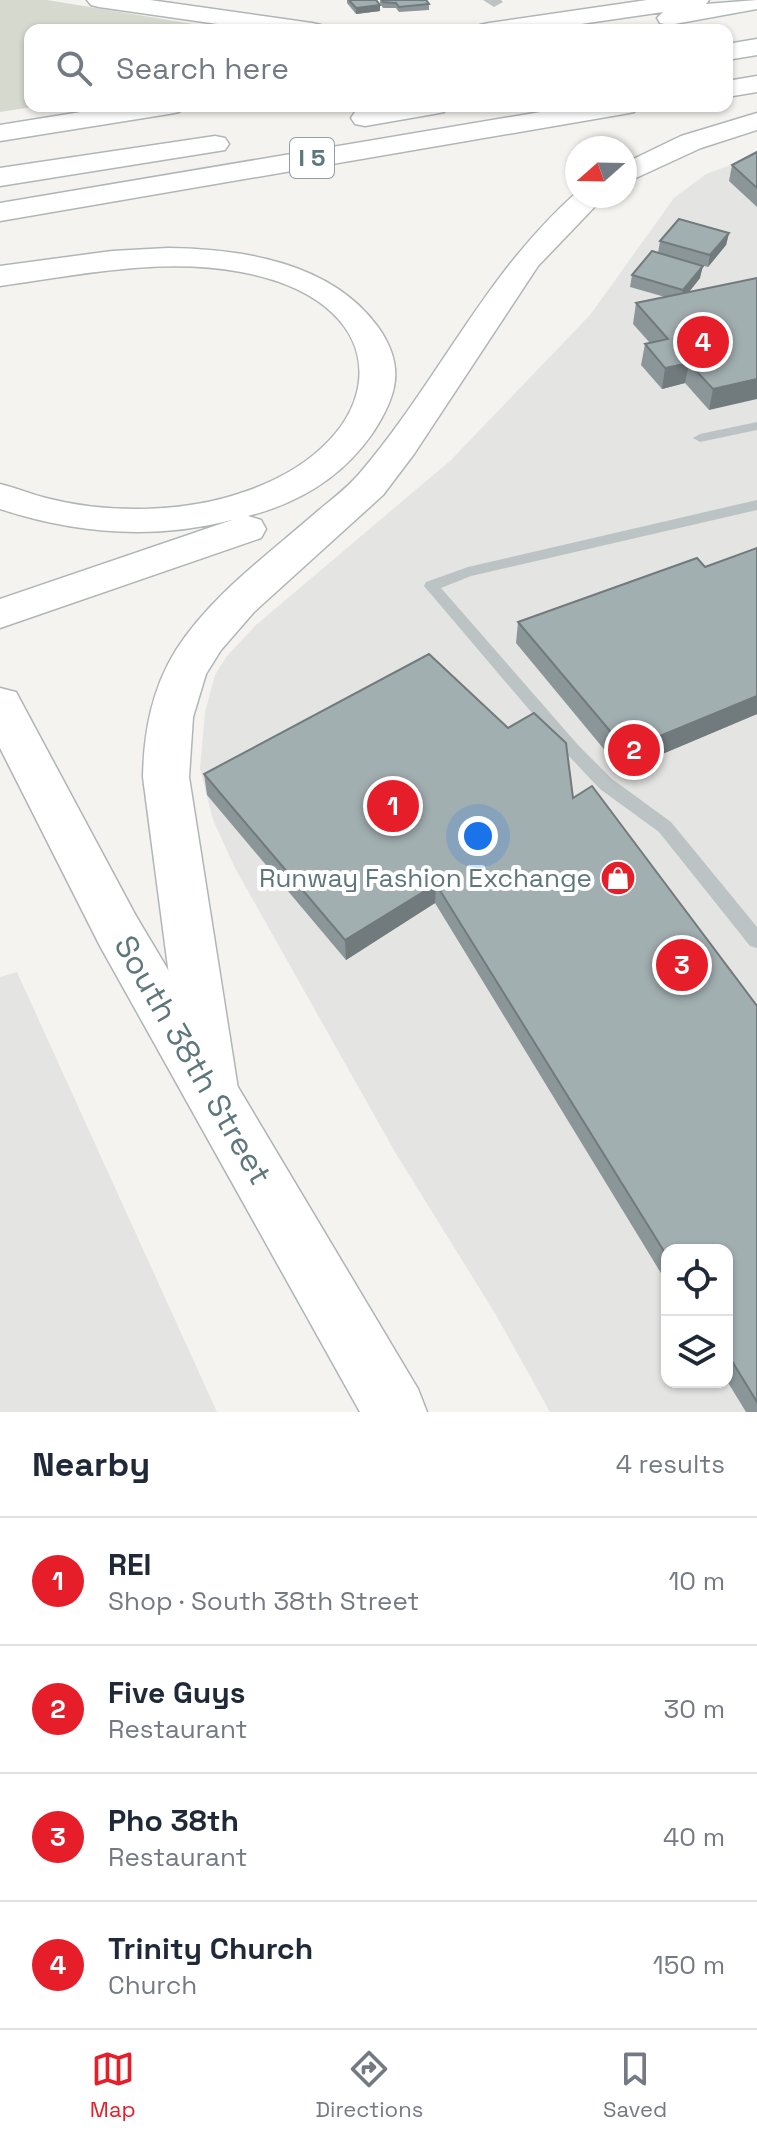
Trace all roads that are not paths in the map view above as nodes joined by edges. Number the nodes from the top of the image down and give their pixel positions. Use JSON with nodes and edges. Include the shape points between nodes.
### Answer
{"nodes":[{"id":1,"x":99,"y":0,"type":"edge"},
{"id":2,"x":697,"y":0,"type":"edge"},
{"id":3,"x":757,"y":2,"type":"edge"},
{"id":4,"x":269,"y":24,"type":"edge"},
{"id":5,"x":531,"y":24,"type":"edge"},
{"id":6,"x":639,"y":24,"type":"edge"},
{"id":7,"x":757,"y":47,"type":"edge"},
{"id":8,"x":733,"y":51,"type":"edge"},
{"id":9,"x":757,"y":84,"type":"edge"},
{"id":10,"x":733,"y":88,"type":"edge"},
{"id":11,"x":131,"y":112,"type":"edge"},
{"id":12,"x":399,"y":112,"type":"edge"},
{"id":13,"x":589,"y":112,"type":"edge"},
{"id":14,"x":757,"y":121,"type":"edge"},
{"id":15,"x":336,"y":123,"type":"dead end"},
{"id":16,"x":0,"y":131,"type":"edge"},
{"id":17,"x":241,"y":140,"type":"dead end"},
{"id":18,"x":637,"y":168,"type":"edge"},
{"id":19,"x":0,"y":177,"type":"edge"},
{"id":20,"x":576,"y":208,"type":"edge"},
{"id":21,"x":0,"y":212,"type":"edge"},
{"id":22,"x":0,"y":276,"type":"edge"},
{"id":23,"x":757,"y":426,"type":"edge"},
{"id":24,"x":700,"y":438,"type":"dead end"},
{"id":25,"x":402,"y":444,"type":"junction"},
{"id":26,"x":0,"y":496,"type":"edge"},
{"id":27,"x":757,"y":505,"type":"edge"},
{"id":28,"x":0,"y":614,"type":"edge"},
{"id":29,"x":0,"y":704,"type":"edge"},
{"id":30,"x":757,"y":940,"type":"edge"},
{"id":31,"x":211,"y":1089,"type":"junction"},
{"id":32,"x":395,"y":1412,"type":"edge"}],
"edges":[{"from":1,"to":4,"type":"main road"},
{"from":2,"to":5,"type":"main road"},
{"from":3,"to":6,"type":"main road"},
{"from":7,"to":8,"type":"main road"},
{"from":9,"to":10,"type":"main road"},
{"from":11,"to":16,"type":"main road"},
{"from":12,"to":15,"type":"main road","number":"I 5"},
{"from":13,"to":21,"type":"main road","number":"I 5"},
{"from":14,"to":18,"type":"main road","via":[[691,142]]},
{"from":17,"to":19,"type":"main road"},
{"from":20,"to":25,"type":"main road","via":[[472,335]]},
{"from":22,"to":26,"type":"main road","via":[[187,257],[254,265],[322,292],[349,313],[371,339],[381,367],[376,395],[360,430],[340,452],[259,500],[166,521],[112,522],[27,508]]},
{"from":23,"to":24,"type":"lane"},
{"from":25,"to":28,"type":"main road","via":[[354,481],[301,510]]},
{"from":25,"to":31,"type":"main road","via":[[373,483],[206,640],[184,676],[171,712],[166,742],[169,811]]},
{"from":27,"to":30,"type":"lane","via":[[468,572],[431,586],[572,749],[606,784],[665,827]]},
{"from":29,"to":31,"type":"main road","name":"South 38th Street","via":[[118,931]]},
{"from":31,"to":32,"type":"main road","name":"South 38th Street"}]}
